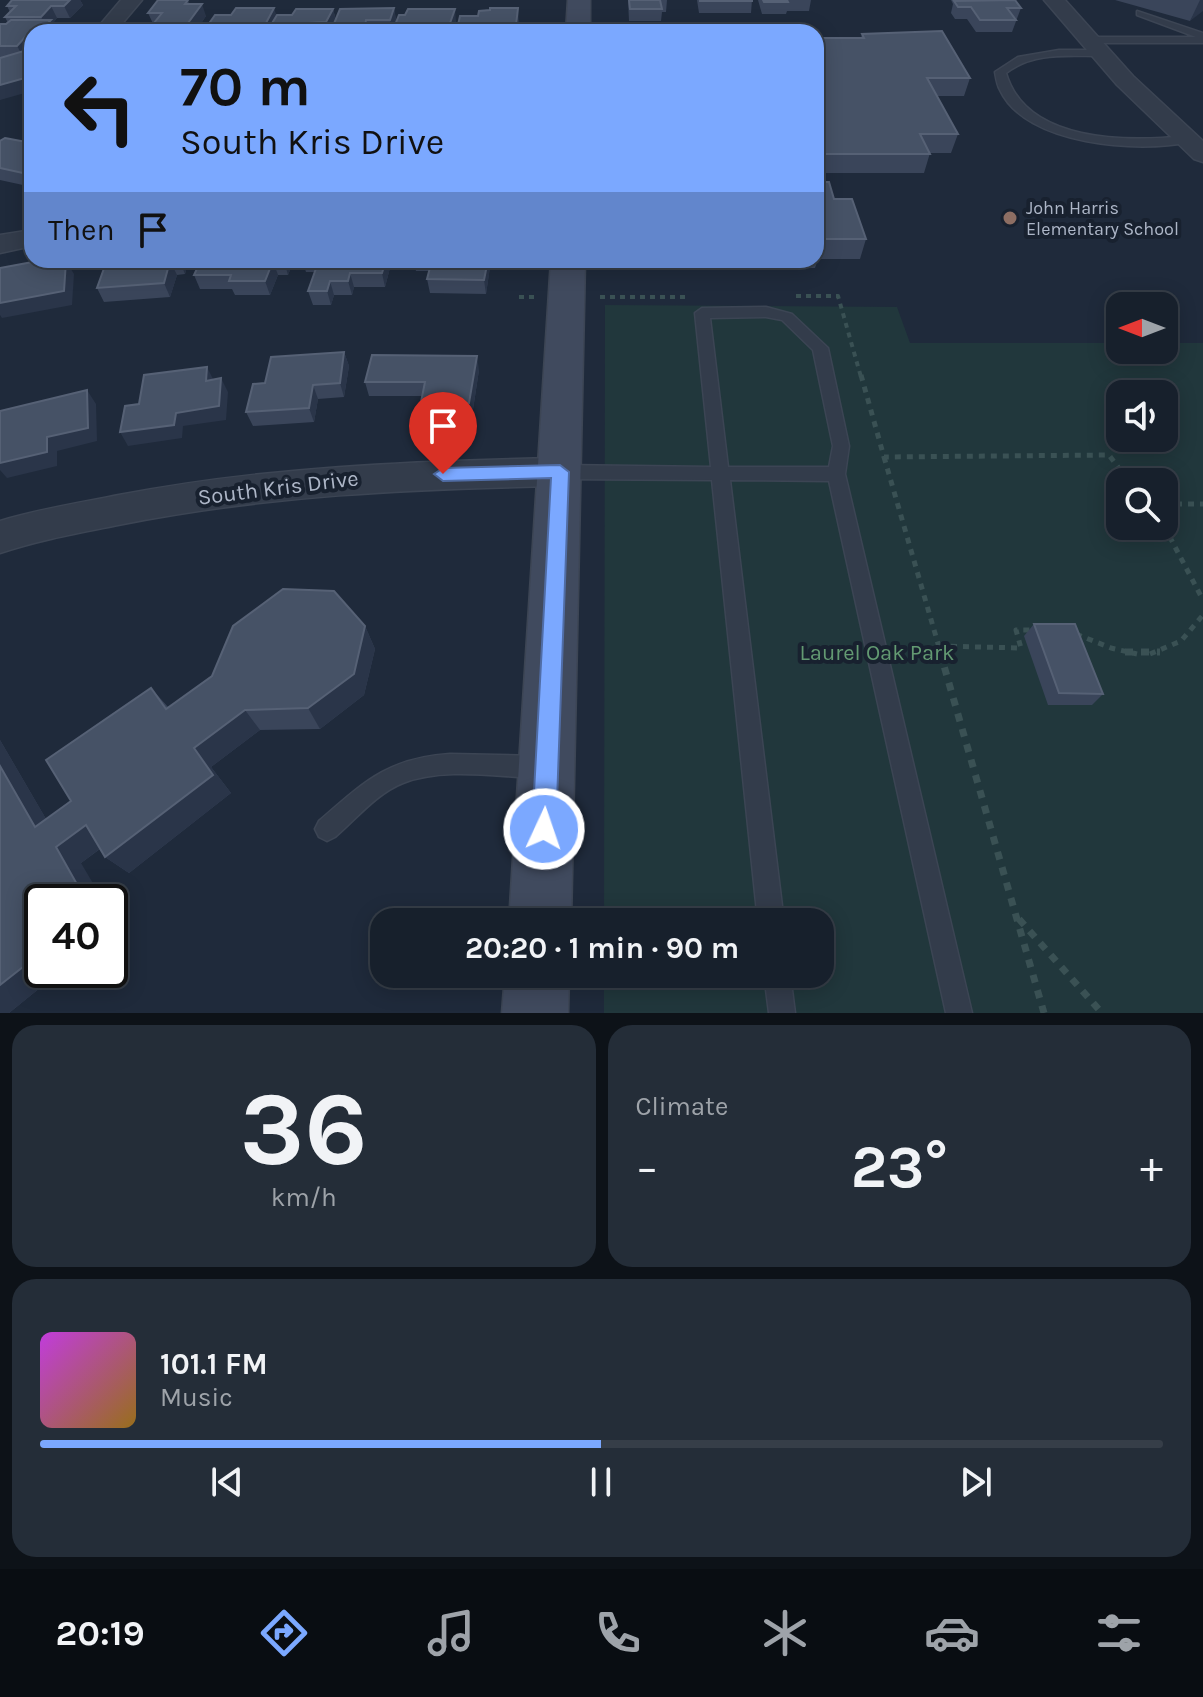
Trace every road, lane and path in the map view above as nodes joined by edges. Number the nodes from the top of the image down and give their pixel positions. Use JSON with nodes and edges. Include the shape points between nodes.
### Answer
{"nodes":[{"id":1,"x":132,"y":0,"type":"edge"},
{"id":2,"x":579,"y":0,"type":"edge"},
{"id":3,"x":1054,"y":0,"type":"edge"},
{"id":4,"x":1140,"y":13,"type":"dead end"},
{"id":5,"x":111,"y":24,"type":"edge"},
{"id":6,"x":578,"y":24,"type":"edge"},
{"id":7,"x":1203,"y":38,"type":"edge"},
{"id":8,"x":1092,"y":46,"type":"junction"},
{"id":9,"x":1195,"y":147,"type":"edge"},
{"id":10,"x":24,"y":240,"type":"edge"},
{"id":11,"x":0,"y":244,"type":"edge"},
{"id":12,"x":568,"y":268,"type":"edge"},
{"id":13,"x":884,"y":457,"type":"dead end"},
{"id":14,"x":560,"y":472,"type":"junction"},
{"id":15,"x":718,"y":473,"type":"junction"},
{"id":16,"x":836,"y":474,"type":"junction"},
{"id":17,"x":1178,"y":504,"type":"edge"},
{"id":18,"x":1203,"y":504,"type":"edge"},
{"id":19,"x":0,"y":537,"type":"edge"},
{"id":20,"x":1171,"y":540,"type":"edge"},
{"id":21,"x":1203,"y":600,"type":"edge"},
{"id":22,"x":1203,"y":615,"type":"edge"},
{"id":23,"x":1041,"y":630,"type":"edge"},
{"id":24,"x":1065,"y":630,"type":"edge"},
{"id":25,"x":939,"y":646,"type":"junction"},
{"id":26,"x":547,"y":767,"type":"junction"},
{"id":27,"x":327,"y":829,"type":"dead end"},
{"id":28,"x":541,"y":908,"type":"edge"},
{"id":29,"x":769,"y":908,"type":"edge"},
{"id":30,"x":1016,"y":915,"type":"junction"},
{"id":31,"x":536,"y":988,"type":"edge"},
{"id":32,"x":779,"y":988,"type":"edge"},
{"id":33,"x":535,"y":1013,"type":"edge"},
{"id":34,"x":782,"y":1013,"type":"edge"},
{"id":35,"x":959,"y":1013,"type":"edge"},
{"id":36,"x":1044,"y":1013,"type":"edge"},
{"id":37,"x":1102,"y":1013,"type":"edge"}],
"edges":[{"from":1,"to":5,"type":"street"},
{"from":2,"to":6,"type":"street"},
{"from":3,"to":8,"type":"street"},
{"from":4,"to":7,"type":"lane"},
{"from":7,"to":8,"type":"lane"},
{"from":8,"to":9,"type":"street","via":[[1151,110]]},
{"from":8,"to":9,"type":"lane","via":[[1009,63],[1000,72],[1000,86],[1033,118],[1066,132]]},
{"from":10,"to":11,"type":"street"},
{"from":12,"to":14,"type":"street"},
{"from":13,"to":25,"type":"path"},
{"from":14,"to":15,"type":"lane"},
{"from":14,"to":19,"type":"street","name":"South Kris Drive","via":[[385,476],[234,490]]},
{"from":14,"to":26,"type":"street"},
{"from":15,"to":16,"type":"lane"},
{"from":15,"to":16,"type":"lane","via":[[702,313],[766,312],[787,317],[820,348],[841,446]]},
{"from":15,"to":29,"type":"lane"},
{"from":16,"to":35,"type":"lane"},
{"from":17,"to":18,"type":"path"},
{"from":20,"to":21,"type":"path"},
{"from":22,"to":24,"type":"path","via":[[1181,642],[1149,654],[1106,646]]},
{"from":23,"to":25,"type":"path","via":[[1016,630],[1021,648]]},
{"from":25,"to":30,"type":"path"},
{"from":26,"to":27,"type":"lane","via":[[402,772]]},
{"from":26,"to":28,"type":"street"},
{"from":30,"to":36,"type":"path"},
{"from":30,"to":37,"type":"path"},
{"from":31,"to":33,"type":"street"},
{"from":32,"to":34,"type":"lane"}]}
